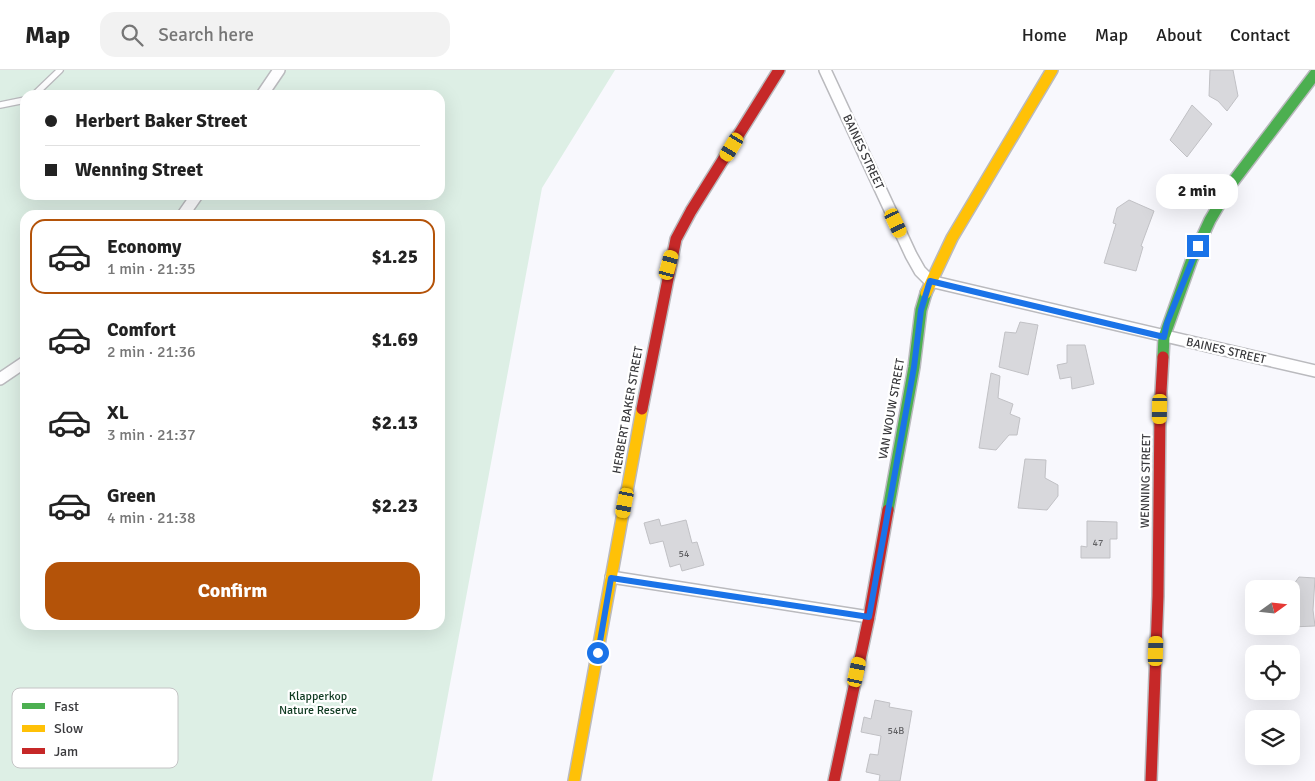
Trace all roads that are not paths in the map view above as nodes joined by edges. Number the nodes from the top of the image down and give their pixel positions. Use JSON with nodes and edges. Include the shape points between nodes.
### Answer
{"nodes":[{"id":1,"x":60,"y":70,"type":"edge"},
{"id":2,"x":279,"y":70,"type":"edge"},
{"id":3,"x":779,"y":70,"type":"edge"},
{"id":4,"x":825,"y":70,"type":"edge"},
{"id":5,"x":1052,"y":70,"type":"edge"},
{"id":6,"x":1315,"y":74,"type":"edge"},
{"id":7,"x":39,"y":90,"type":"edge"},
{"id":8,"x":265,"y":90,"type":"edge"},
{"id":9,"x":20,"y":101,"type":"edge"},
{"id":10,"x":0,"y":105,"type":"edge"},
{"id":11,"x":930,"y":281,"type":"junction"},
{"id":12,"x":1164,"y":337,"type":"junction"},
{"id":13,"x":20,"y":365,"type":"edge"},
{"id":14,"x":1315,"y":371,"type":"edge"},
{"id":15,"x":0,"y":379,"type":"edge"},
{"id":16,"x":611,"y":578,"type":"junction"},
{"id":17,"x":869,"y":617,"type":"junction"},
{"id":18,"x":574,"y":781,"type":"edge"},
{"id":19,"x":834,"y":781,"type":"edge"},
{"id":20,"x":1151,"y":781,"type":"edge"}],
"edges":[{"from":1,"to":7,"type":"lane"},
{"from":2,"to":8,"type":"street"},
{"from":3,"to":16,"type":"street","name":"HERBERT BAKER STREET","via":[[676,239]]},
{"from":4,"to":11,"type":"street","name":"BAINES STREET","via":[[911,255]]},
{"from":5,"to":11,"type":"street","name":"VAN WOUW STREET"},
{"from":6,"to":12,"type":"street","name":"WENNING STREET","via":[[1232,183],[1210,220]]},
{"from":9,"to":10,"type":"lane"},
{"from":11,"to":12,"type":"street","name":"BAINES STREET"},
{"from":11,"to":17,"type":"street","name":"VAN WOUW STREET","via":[[921,310],[914,367]]},
{"from":12,"to":14,"type":"street","name":"BAINES STREET"},
{"from":12,"to":20,"type":"street","name":"WENNING STREET"},
{"from":13,"to":15,"type":"street"},
{"from":16,"to":17,"type":"street"},
{"from":16,"to":18,"type":"street","name":"HERBERT BAKER STREET"},
{"from":17,"to":19,"type":"street","name":"VAN WOUW STREET"}]}
